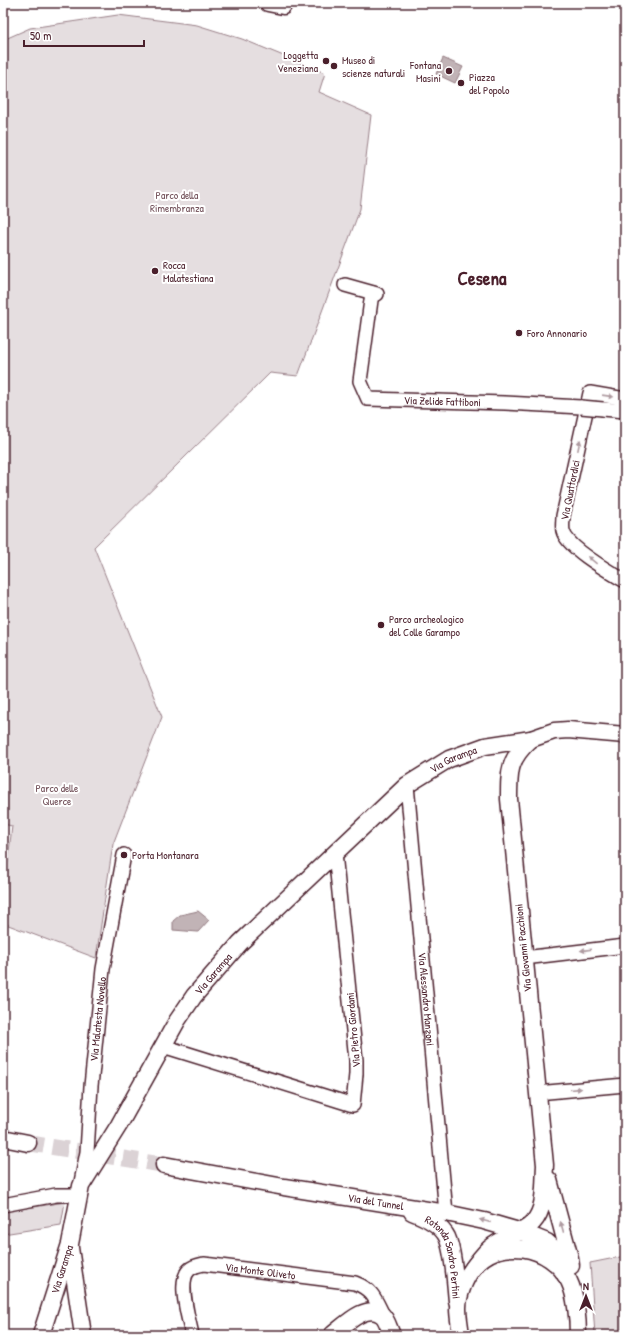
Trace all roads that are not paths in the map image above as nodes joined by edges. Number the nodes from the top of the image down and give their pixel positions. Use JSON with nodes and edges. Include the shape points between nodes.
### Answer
{"nodes":[{"id":1,"x":345,"y":285,"type":"dead end"},
{"id":2,"x":625,"y":398,"type":"edge"},
{"id":3,"x":625,"y":410,"type":"edge"},
{"id":4,"x":625,"y":581,"type":"edge"},
{"id":5,"x":625,"y":735,"type":"edge"},
{"id":6,"x":531,"y":739,"type":"junction"},
{"id":7,"x":407,"y":785,"type":"junction"},
{"id":8,"x":335,"y":853,"type":"junction"},
{"id":9,"x":124,"y":855,"type":"dead end"},
{"id":10,"x":625,"y":946,"type":"edge"},
{"id":11,"x":524,"y":958,"type":"junction"},
{"id":12,"x":163,"y":1046,"type":"junction"},
{"id":13,"x":625,"y":1085,"type":"edge"},
{"id":14,"x":537,"y":1093,"type":"junction"},
{"id":15,"x":3,"y":1138,"type":"edge"},
{"id":16,"x":28,"y":1143,"type":"tunnel mouth"},
{"id":17,"x":164,"y":1165,"type":"tunnel mouth"},
{"id":18,"x":545,"y":1165,"type":"junction"},
{"id":19,"x":80,"y":1190,"type":"junction"},
{"id":20,"x":3,"y":1205,"type":"edge"},
{"id":21,"x":396,"y":1205,"type":"junction"},
{"id":22,"x":446,"y":1213,"type":"junction"},
{"id":23,"x":522,"y":1232,"type":"junction"},
{"id":24,"x":70,"y":1244,"type":"junction"},
{"id":25,"x":473,"y":1268,"type":"junction"},
{"id":26,"x":565,"y":1275,"type":"junction"},
{"id":27,"x":573,"y":1293,"type":"junction"},
{"id":28,"x":458,"y":1307,"type":"junction"},
{"id":29,"x":383,"y":1315,"type":"junction"},
{"id":30,"x":41,"y":1335,"type":"edge"},
{"id":31,"x":84,"y":1335,"type":"edge"},
{"id":32,"x":192,"y":1335,"type":"edge"},
{"id":33,"x":332,"y":1335,"type":"edge"},
{"id":34,"x":392,"y":1335,"type":"edge"},
{"id":35,"x":461,"y":1335,"type":"edge"},
{"id":36,"x":578,"y":1335,"type":"edge"}],
"edges":[{"from":1,"to":3,"type":"street","name":"Via Zelide Fattiboni","bridge":true,"via":[[374,294],[360,381],[368,399]]},
{"from":4,"to":2,"type":"street","name":"Via Quattordici","one_way":true,"via":[[601,568],[572,545],[563,532],[563,516],[590,393]]},
{"from":5,"to":6,"type":"street","name":"Via Garampa","via":[[568,730],[554,731]]},
{"from":6,"to":7,"type":"street","name":"Via Garampa","via":[[485,746],[467,752],[449,759]]},
{"from":6,"to":11,"type":"street","name":"Via Giovanni Pacchioni","via":[[520,749],[509,773],[509,811]]},
{"from":7,"to":8,"type":"street","name":"Via Garampa"},
{"from":7,"to":22,"type":"street","name":"Via Alessandro Manzoni"},
{"from":8,"to":12,"type":"street","name":"Via Garampa","via":[[240,943],[194,996]]},
{"from":8,"to":12,"type":"street","name":"Via Pietro Giordani","via":[[356,1060],[353,1105]]},
{"from":9,"to":19,"type":"street","name":"Via Malatesta Novello","via":[[103,969],[87,1152]]},
{"from":10,"to":11,"type":"street","one_way":true},
{"from":11,"to":14,"type":"street","name":"Via Giovanni Pacchioni"},
{"from":12,"to":19,"type":"street","name":"Via Garampa"},
{"from":14,"to":13,"type":"street","one_way":true},
{"from":14,"to":18,"type":"street","name":"Via Giovanni Pacchioni"},
{"from":15,"to":16,"type":"street"},
{"from":17,"to":21,"type":"street","name":"Via del Tunnel"},
{"from":18,"to":23,"type":"street","name":"Via Giovanni Pacchioni","via":[[541,1210],[536,1219]]},
{"from":27,"to":18,"type":"street","name":"Via Giovanni Pacchioni","one_way":true,"via":[[570,1258]]},
{"from":19,"to":20,"type":"street"},
{"from":19,"to":24,"type":"street","name":"Via Garampa"},
{"from":21,"to":22,"type":"street","name":"Via del Tunnel"},
{"from":21,"to":28,"type":"street","name":"Rotonda Sandro Pertini","via":[[428,1219],[446,1237],[451,1253]]},
{"from":23,"to":22,"type":"street","name":"Via del Tunnel","one_way":true},
{"from":23,"to":25,"type":"street","name":"Via Giovanni Pacchioni","via":[[494,1244]]},
{"from":23,"to":26,"type":"street","name":"Via del Tunnel","via":[[547,1242],[562,1256]]},
{"from":24,"to":30,"type":"street","name":"Via Garampa"},
{"from":24,"to":31,"type":"street"},
{"from":25,"to":26,"type":"street","name":"Rotonda Sandro Pertini","via":[[492,1253],[522,1248],[535,1251],[552,1260]]},
{"from":25,"to":28,"type":"street","name":"Rotonda Sandro Pertini"},
{"from":26,"to":27,"type":"street","name":"Rotonda Sandro Pertini"},
{"from":27,"to":36,"type":"street","name":"Rotonda Sandro Pertini"},
{"from":28,"to":35,"type":"street","name":"Rotonda Sandro Pertini"},
{"from":29,"to":32,"type":"street","name":"Via Monte Oliveto","via":[[373,1296],[366,1288],[355,1283],[204,1264],[188,1270],[183,1282]]},
{"from":29,"to":33,"type":"street","via":[[377,1312],[358,1314]]},
{"from":29,"to":34,"type":"street"}]}
